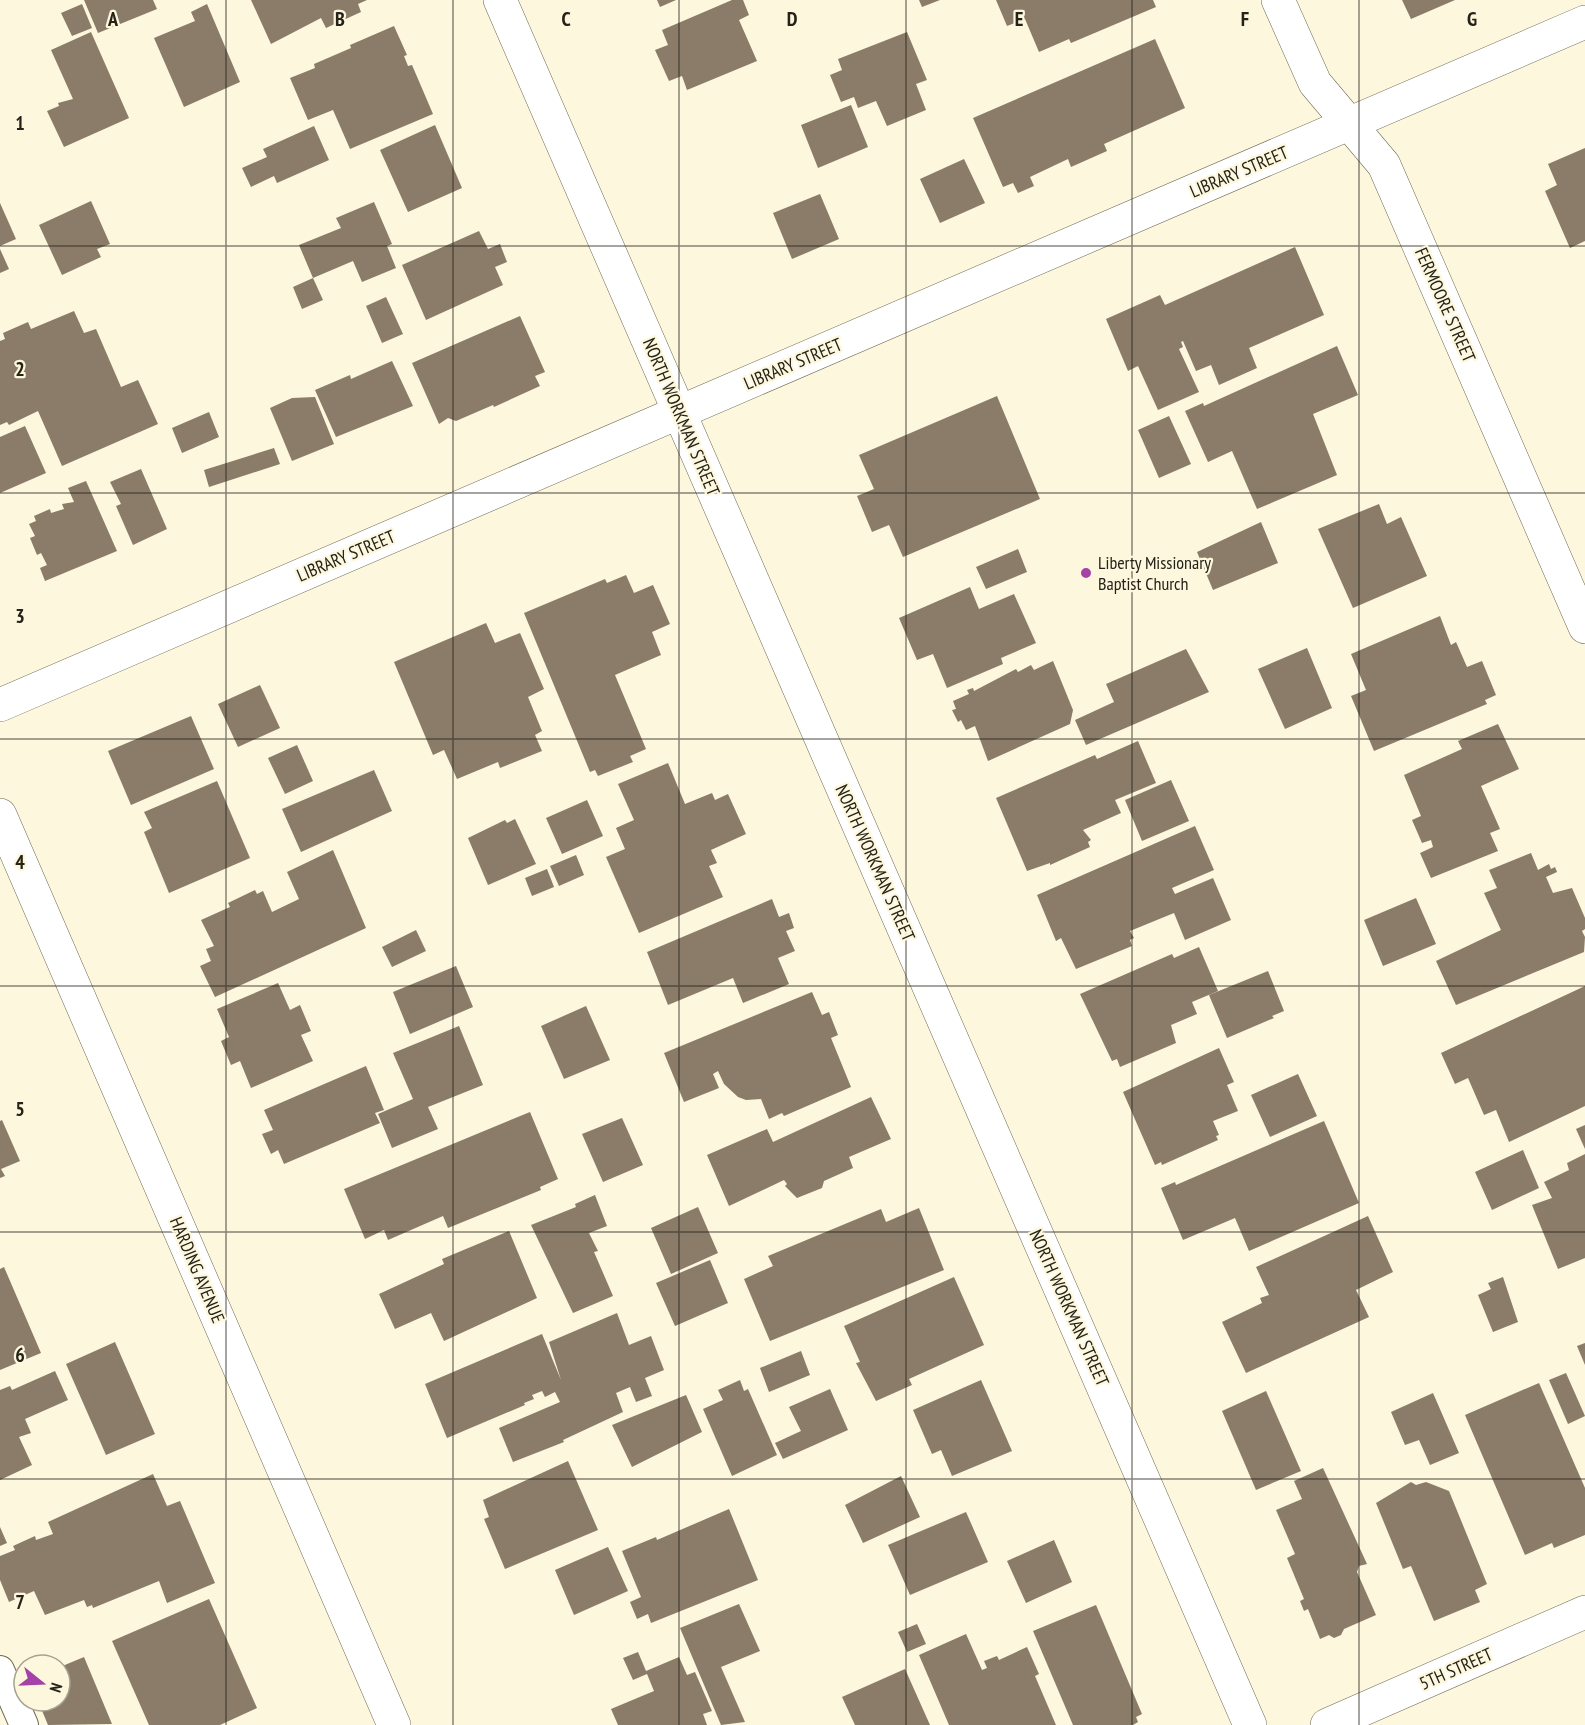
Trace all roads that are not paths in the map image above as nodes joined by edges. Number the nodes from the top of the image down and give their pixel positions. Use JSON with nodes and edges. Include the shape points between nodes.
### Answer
{"nodes":[{"id":1,"x":500,"y":0,"type":"edge"},
{"id":2,"x":1278,"y":0,"type":"edge"},
{"id":3,"x":1585,"y":22,"type":"edge"},
{"id":4,"x":1348,"y":123,"type":"junction"},
{"id":5,"x":680,"y":412,"type":"junction"},
{"id":6,"x":1585,"y":627,"type":"edge"},
{"id":7,"x":0,"y":705,"type":"edge"},
{"id":8,"x":0,"y":814,"type":"edge"},
{"id":9,"x":1585,"y":1612,"type":"edge"},
{"id":10,"x":0,"y":1670,"type":"edge"},
{"id":11,"x":24,"y":1725,"type":"edge"},
{"id":12,"x":394,"y":1725,"type":"edge"},
{"id":13,"x":1250,"y":1725,"type":"edge"},
{"id":14,"x":1327,"y":1725,"type":"edge"}],
"edges":[{"from":1,"to":5,"type":"street","name":"NORTH WORKMAN STREET"},
{"from":2,"to":4,"type":"street","name":"FERMOORE STREET","via":[[1312,78]]},
{"from":3,"to":4,"type":"street","name":"LIBRARY STREET"},
{"from":4,"to":5,"type":"street","name":"LIBRARY STREET"},
{"from":4,"to":6,"type":"street","name":"FERMOORE STREET","via":[[1384,165]]},
{"from":5,"to":7,"type":"street","name":"LIBRARY STREET"},
{"from":5,"to":13,"type":"street","name":"NORTH WORKMAN STREET"},
{"from":8,"to":12,"type":"street","name":"HARDING AVENUE"},
{"from":9,"to":14,"type":"street","name":"5TH STREET"},
{"from":10,"to":11,"type":"lane"}]}
